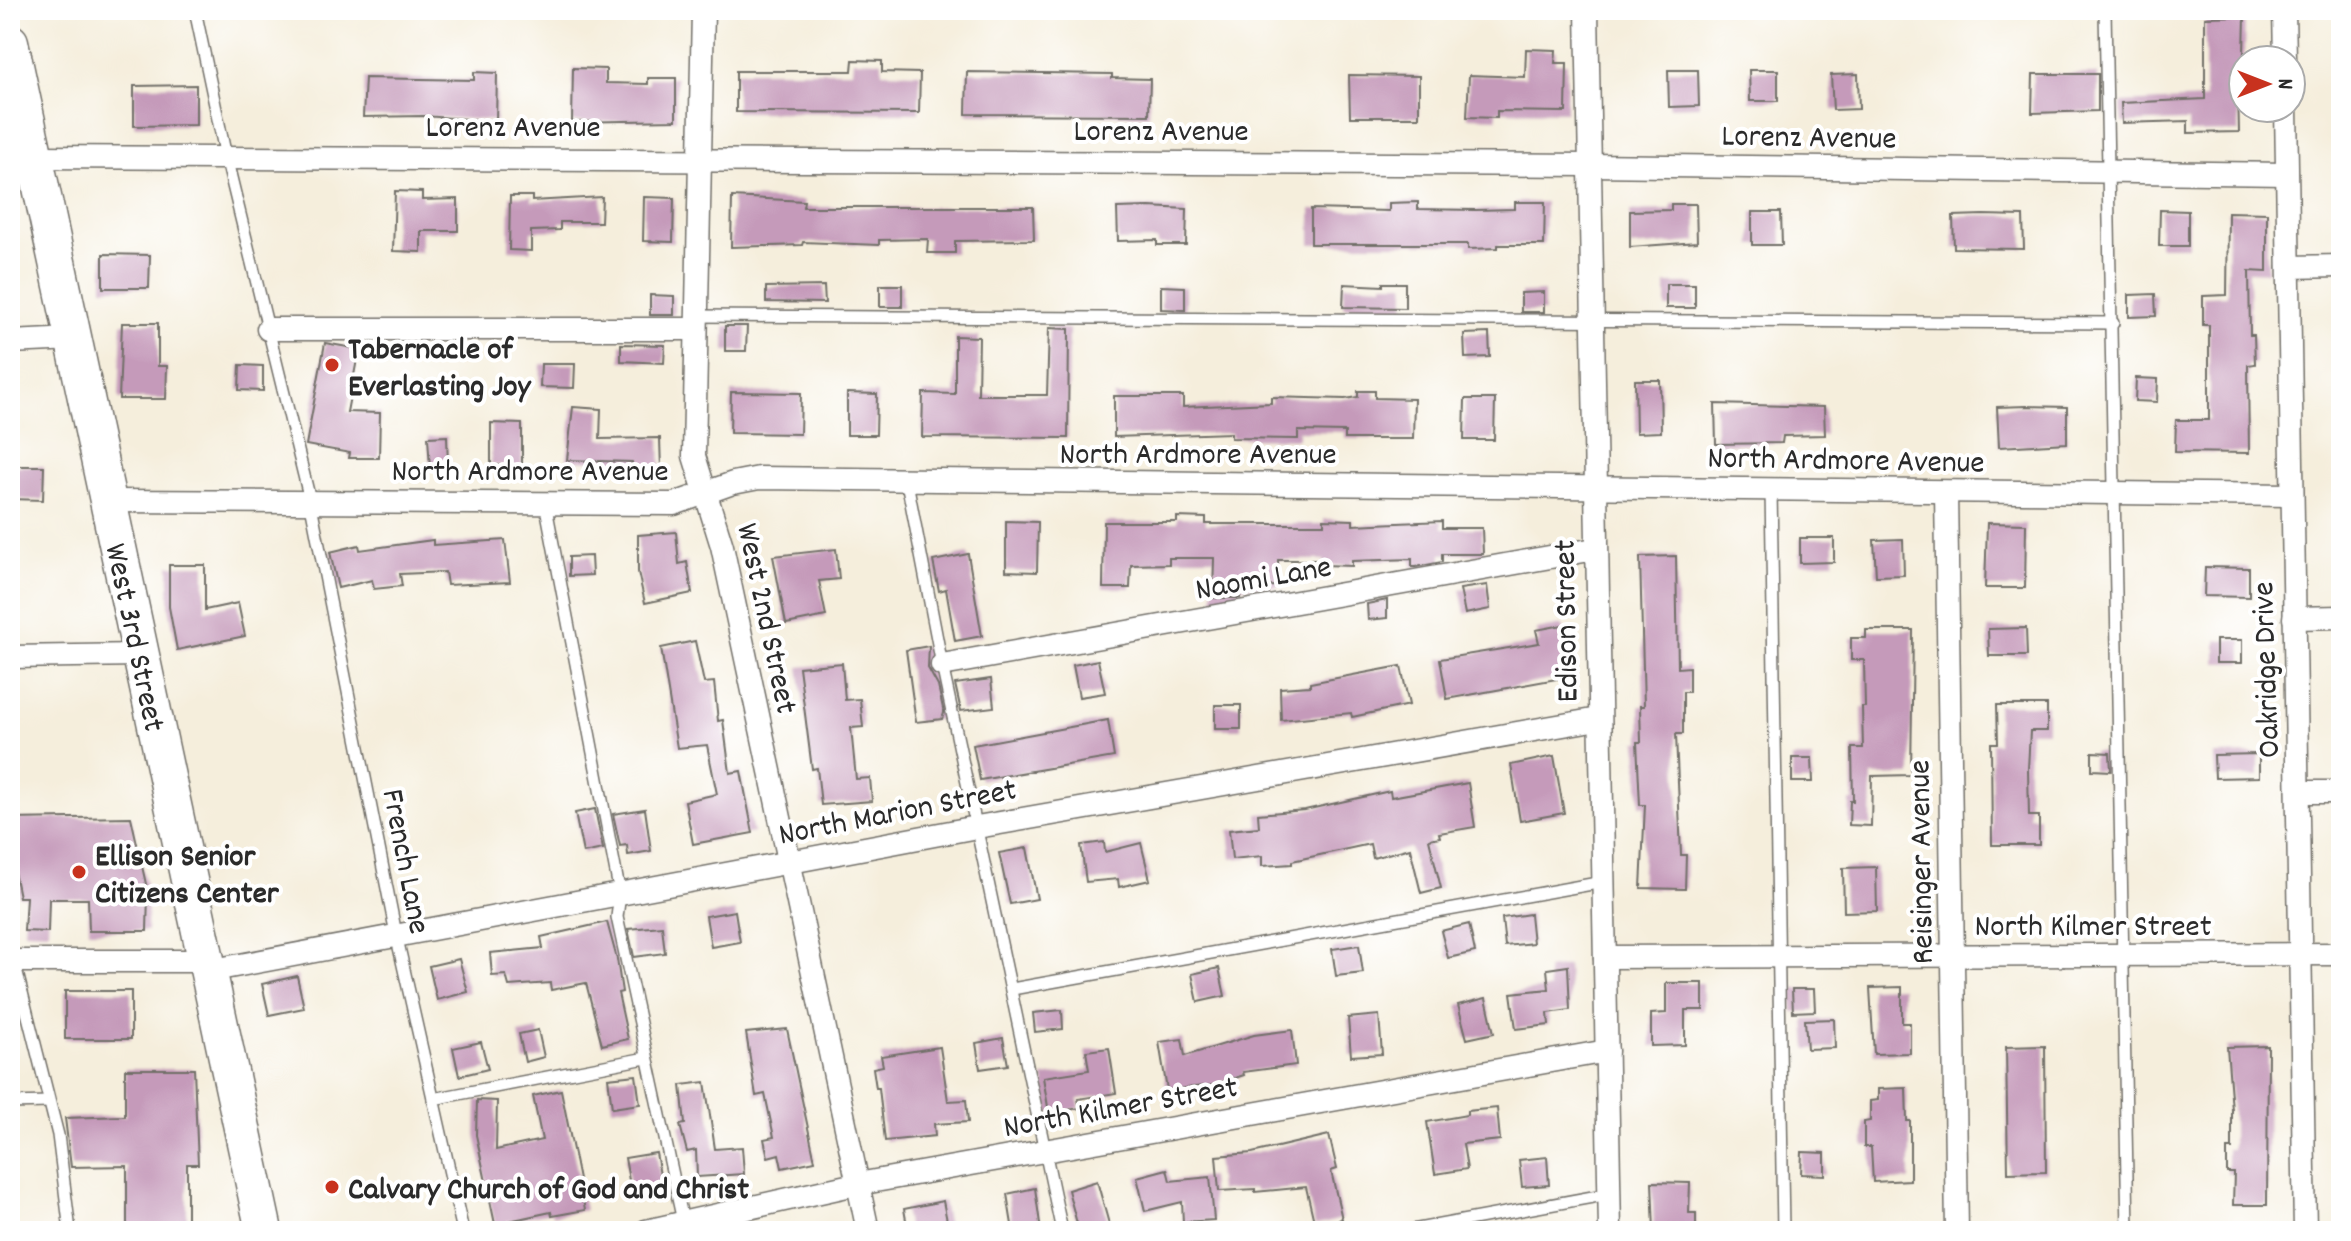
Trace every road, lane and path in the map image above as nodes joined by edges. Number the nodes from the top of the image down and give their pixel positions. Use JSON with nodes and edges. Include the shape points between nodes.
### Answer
{"nodes":[{"id":1,"x":195,"y":10,"type":"edge"},
{"id":2,"x":703,"y":10,"type":"edge"},
{"id":3,"x":1587,"y":10,"type":"edge"},
{"id":4,"x":2105,"y":10,"type":"edge"},
{"id":5,"x":2284,"y":10,"type":"edge"},
{"id":6,"x":10,"y":42,"type":"edge"},
{"id":7,"x":2285,"y":44,"type":"edge"},
{"id":8,"x":18,"y":121,"type":"edge"},
{"id":9,"x":2286,"y":124,"type":"edge"},
{"id":10,"x":34,"y":157,"type":"junction"},
{"id":11,"x":226,"y":157,"type":"junction"},
{"id":12,"x":700,"y":158,"type":"junction"},
{"id":13,"x":1589,"y":165,"type":"junction"},
{"id":14,"x":2108,"y":171,"type":"junction"},
{"id":15,"x":2287,"y":174,"type":"junction"},
{"id":16,"x":2341,"y":266,"type":"edge"},
{"id":17,"x":2289,"y":267,"type":"junction"},
{"id":18,"x":696,"y":322,"type":"junction"},
{"id":19,"x":1591,"y":322,"type":"junction"},
{"id":20,"x":2113,"y":323,"type":"junction"},
{"id":21,"x":268,"y":329,"type":"junction"},
{"id":22,"x":74,"y":339,"type":"junction"},
{"id":23,"x":10,"y":342,"type":"edge"},
{"id":24,"x":907,"y":482,"type":"junction"},
{"id":25,"x":1594,"y":487,"type":"junction"},
{"id":26,"x":1771,"y":490,"type":"junction"},
{"id":27,"x":1946,"y":492,"type":"junction"},
{"id":28,"x":2116,"y":493,"type":"junction"},
{"id":29,"x":706,"y":495,"type":"junction"},
{"id":30,"x":2292,"y":495,"type":"junction"},
{"id":31,"x":310,"y":500,"type":"junction"},
{"id":32,"x":108,"y":501,"type":"junction"},
{"id":33,"x":544,"y":502,"type":"junction"},
{"id":34,"x":1595,"y":549,"type":"junction"},
{"id":35,"x":2341,"y":617,"type":"edge"},
{"id":36,"x":2294,"y":618,"type":"junction"},
{"id":37,"x":140,"y":655,"type":"junction"},
{"id":38,"x":10,"y":657,"type":"edge"},
{"id":39,"x":942,"y":665,"type":"junction"},
{"id":40,"x":1598,"y":719,"type":"junction"},
{"id":41,"x":2299,"y":792,"type":"junction"},
{"id":42,"x":2341,"y":792,"type":"edge"},
{"id":43,"x":977,"y":827,"type":"junction"},
{"id":44,"x":790,"y":863,"type":"junction"},
{"id":45,"x":1603,"y":882,"type":"junction"},
{"id":46,"x":620,"y":894,"type":"junction"},
{"id":47,"x":396,"y":934,"type":"junction"},
{"id":48,"x":12,"y":953,"type":"edge"},
{"id":49,"x":2341,"y":954,"type":"edge"},
{"id":50,"x":2300,"y":955,"type":"junction"},
{"id":51,"x":2120,"y":956,"type":"junction"},
{"id":52,"x":1605,"y":957,"type":"junction"},
{"id":53,"x":1779,"y":957,"type":"junction"},
{"id":54,"x":1953,"y":957,"type":"junction"},
{"id":55,"x":207,"y":966,"type":"junction"},
{"id":56,"x":1012,"y":989,"type":"junction"},
{"id":57,"x":1607,"y":1051,"type":"junction"},
{"id":58,"x":646,"y":1058,"type":"junction"},
{"id":59,"x":433,"y":1099,"type":"junction"},
{"id":60,"x":49,"y":1102,"type":"junction"},
{"id":61,"x":10,"y":1103,"type":"edge"},
{"id":62,"x":1045,"y":1150,"type":"junction"},
{"id":63,"x":858,"y":1184,"type":"junction"},
{"id":64,"x":1609,"y":1194,"type":"junction"},
{"id":65,"x":684,"y":1227,"type":"edge"},
{"id":66,"x":70,"y":1231,"type":"edge"},
{"id":67,"x":264,"y":1231,"type":"edge"},
{"id":68,"x":463,"y":1231,"type":"edge"},
{"id":69,"x":646,"y":1231,"type":"edge"},
{"id":70,"x":868,"y":1231,"type":"edge"},
{"id":71,"x":1062,"y":1231,"type":"edge"},
{"id":72,"x":1407,"y":1231,"type":"edge"},
{"id":73,"x":1610,"y":1231,"type":"edge"},
{"id":74,"x":1783,"y":1231,"type":"edge"},
{"id":75,"x":1957,"y":1231,"type":"edge"},
{"id":76,"x":2128,"y":1231,"type":"edge"},
{"id":77,"x":2305,"y":1231,"type":"edge"}],
"edges":[{"from":1,"to":11,"type":"lane","name":"French Lane"},
{"from":2,"to":12,"type":"street","name":"West 2nd Street"},
{"from":3,"to":13,"type":"street","name":"Edison Street"},
{"from":4,"to":14,"type":"lane"},
{"from":5,"to":7,"type":"street"},
{"from":6,"to":8,"type":"main road","name":"West 3rd Street"},
{"from":8,"to":10,"type":"main road","name":"West 3rd Street"},
{"from":9,"to":15,"type":"street","name":"Oakridge Drive"},
{"from":10,"to":11,"type":"street","name":"Lorenz Avenue"},
{"from":10,"to":22,"type":"main road","name":"West 3rd Street"},
{"from":11,"to":12,"type":"street","name":"Lorenz Avenue"},
{"from":11,"to":21,"type":"lane","name":"French Lane"},
{"from":12,"to":13,"type":"street","name":"Lorenz Avenue"},
{"from":12,"to":18,"type":"street","name":"West 2nd Street"},
{"from":13,"to":14,"type":"street","name":"Lorenz Avenue"},
{"from":13,"to":19,"type":"street","name":"Edison Street"},
{"from":14,"to":15,"type":"street","name":"Lorenz Avenue"},
{"from":14,"to":20,"type":"lane"},
{"from":15,"to":17,"type":"street","name":"Oakridge Drive"},
{"from":16,"to":17,"type":"street"},
{"from":17,"to":30,"type":"street","name":"Oakridge Drive"},
{"from":18,"to":19,"type":"lane"},
{"from":18,"to":21,"type":"street"},
{"from":18,"to":29,"type":"street","name":"West 2nd Street","via":[[694,456]]},
{"from":19,"to":20,"type":"lane"},
{"from":19,"to":25,"type":"street","name":"Edison Street"},
{"from":20,"to":28,"type":"lane"},
{"from":21,"to":31,"type":"lane","name":"French Lane"},
{"from":22,"to":23,"type":"street"},
{"from":22,"to":32,"type":"main road","name":"West 3rd Street"},
{"from":24,"to":25,"type":"street","name":"North Ardmore Avenue"},
{"from":24,"to":29,"type":"street","name":"North Ardmore Avenue","via":[[759,478]]},
{"from":24,"to":39,"type":"lane"},
{"from":25,"to":26,"type":"street","name":"North Ardmore Avenue"},
{"from":25,"to":34,"type":"street","name":"Edison Street"},
{"from":26,"to":27,"type":"street","name":"North Ardmore Avenue"},
{"from":26,"to":53,"type":"lane"},
{"from":27,"to":28,"type":"street","name":"North Ardmore Avenue"},
{"from":27,"to":54,"type":"street","name":"Reisinger Avenue"},
{"from":28,"to":30,"type":"street","name":"North Ardmore Avenue"},
{"from":28,"to":51,"type":"lane"},
{"from":29,"to":33,"type":"street","name":"North Ardmore Avenue","via":[[674,504]]},
{"from":29,"to":44,"type":"street","name":"West 2nd Street","via":[[722,546]]},
{"from":30,"to":36,"type":"street","name":"Oakridge Drive"},
{"from":31,"to":32,"type":"street","name":"North Ardmore Avenue"},
{"from":31,"to":33,"type":"street","name":"North Ardmore Avenue"},
{"from":31,"to":47,"type":"lane","name":"French Lane"},
{"from":32,"to":37,"type":"main road","name":"West 3rd Street"},
{"from":33,"to":46,"type":"lane"},
{"from":34,"to":39,"type":"street","name":"Naomi Lane"},
{"from":34,"to":40,"type":"street","name":"Edison Street"},
{"from":35,"to":36,"type":"street"},
{"from":36,"to":41,"type":"street","name":"Oakridge Drive"},
{"from":37,"to":38,"type":"street"},
{"from":37,"to":55,"type":"main road","name":"West 3rd Street"},
{"from":39,"to":43,"type":"lane"},
{"from":40,"to":43,"type":"street","name":"North Marion Street"},
{"from":40,"to":45,"type":"street","name":"Edison Street"},
{"from":41,"to":42,"type":"street"},
{"from":41,"to":50,"type":"street","name":"Oakridge Drive"},
{"from":43,"to":44,"type":"street","name":"North Marion Street"},
{"from":43,"to":56,"type":"lane"},
{"from":44,"to":46,"type":"street","name":"North Marion Street"},
{"from":44,"to":63,"type":"street","name":"West 2nd Street"},
{"from":45,"to":52,"type":"street","name":"Edison Street"},
{"from":45,"to":56,"type":"lane"},
{"from":46,"to":47,"type":"street","name":"North Marion Street"},
{"from":46,"to":58,"type":"lane","via":[[617,917]]},
{"from":47,"to":55,"type":"street","name":"North Marion Street"},
{"from":47,"to":59,"type":"lane","name":"French Lane"},
{"from":48,"to":55,"type":"street","name":"North Marion Street"},
{"from":48,"to":60,"type":"lane"},
{"from":49,"to":50,"type":"street","name":"North Kilmer Street"},
{"from":50,"to":51,"type":"street","name":"North Kilmer Street"},
{"from":50,"to":77,"type":"street","name":"Oakridge Drive"},
{"from":51,"to":54,"type":"street","name":"North Kilmer Street"},
{"from":51,"to":76,"type":"lane"},
{"from":52,"to":53,"type":"street","name":"North Kilmer Street"},
{"from":52,"to":57,"type":"street","name":"Edison Street"},
{"from":53,"to":54,"type":"street","name":"North Kilmer Street"},
{"from":53,"to":74,"type":"lane"},
{"from":54,"to":75,"type":"street","name":"Reisinger Avenue"},
{"from":55,"to":67,"type":"main road","name":"West 3rd Street"},
{"from":56,"to":62,"type":"lane"},
{"from":57,"to":62,"type":"street","name":"North Kilmer Street"},
{"from":57,"to":64,"type":"street","name":"Edison Street"},
{"from":58,"to":59,"type":"lane"},
{"from":58,"to":65,"type":"lane"},
{"from":59,"to":68,"type":"lane","name":"French Lane"},
{"from":60,"to":61,"type":"lane"},
{"from":60,"to":66,"type":"lane"},
{"from":62,"to":63,"type":"street","name":"North Kilmer Street"},
{"from":62,"to":71,"type":"lane"},
{"from":63,"to":65,"type":"street","name":"North Kilmer Street"},
{"from":63,"to":70,"type":"street","name":"West 2nd Street"},
{"from":64,"to":72,"type":"lane"},
{"from":64,"to":73,"type":"street","name":"Edison Street"},
{"from":65,"to":69,"type":"street","name":"North Kilmer Street"}]}
